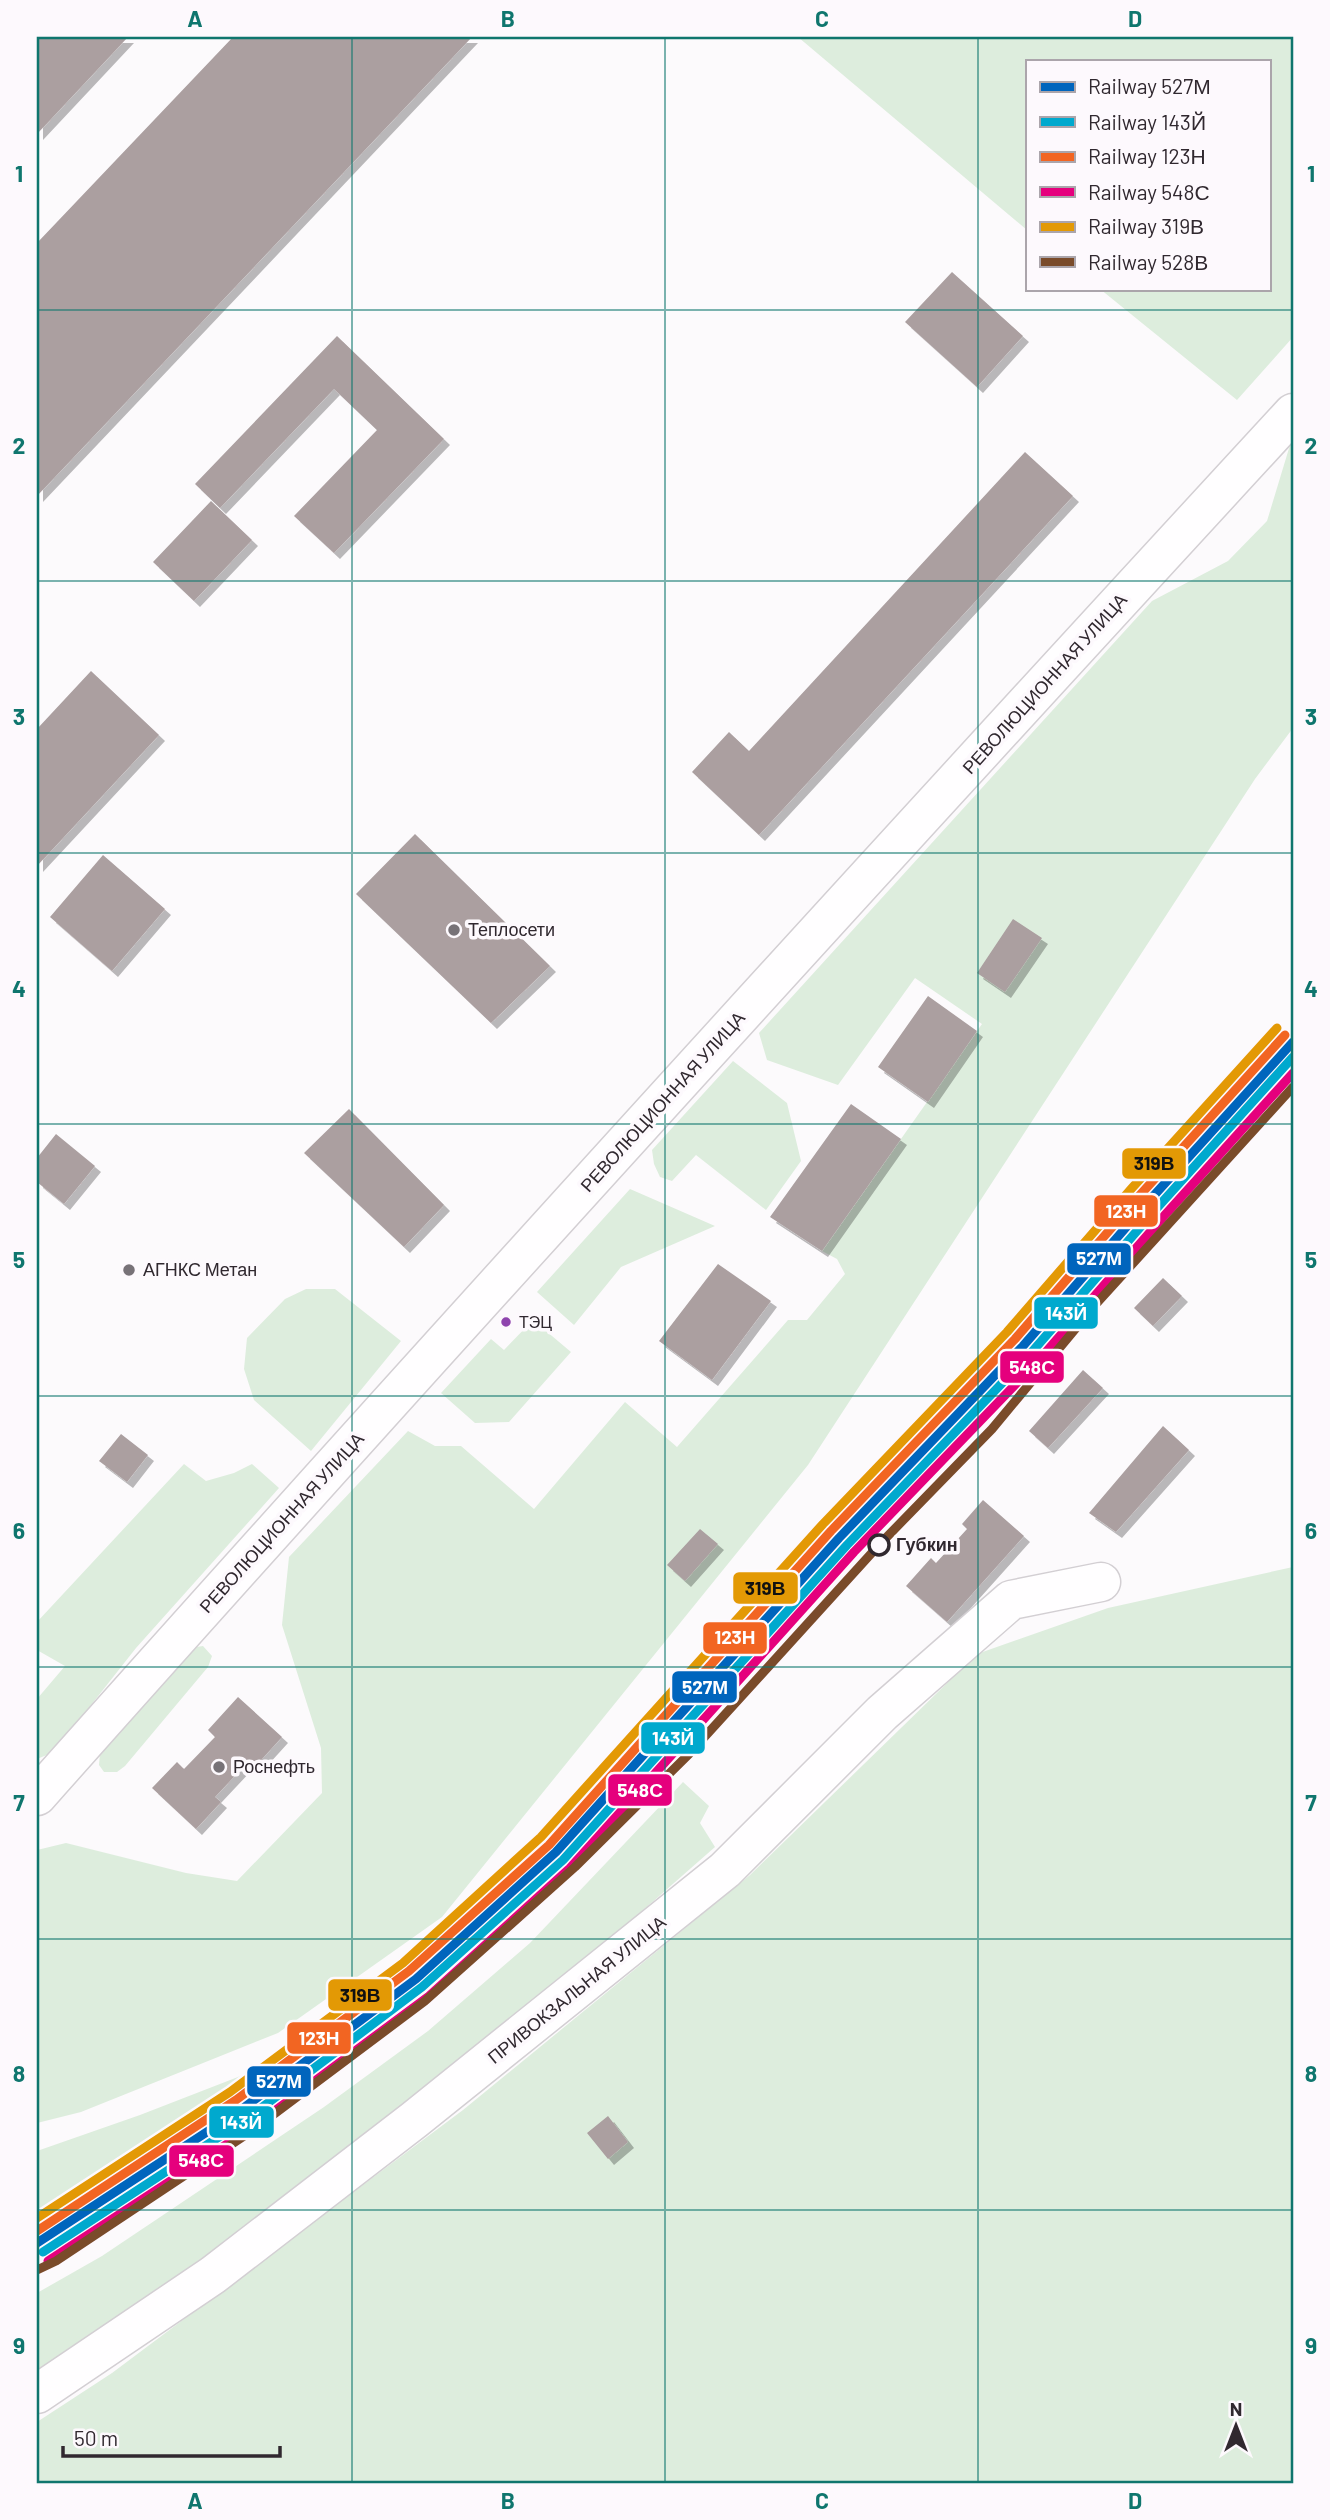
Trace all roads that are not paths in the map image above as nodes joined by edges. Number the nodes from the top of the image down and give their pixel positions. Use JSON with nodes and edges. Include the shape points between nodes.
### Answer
{"nodes":[{"id":1,"x":1293,"y":413,"type":"edge"},
{"id":2,"x":1101,"y":1582,"type":"dead end"},
{"id":3,"x":37,"y":1796,"type":"edge"},
{"id":4,"x":37,"y":2394,"type":"edge"}],
"edges":[{"from":1,"to":3,"type":"street","name":"РЕВОЛЮЦИОННАЯ УЛИЦА"},
{"from":2,"to":4,"type":"street","name":"ПРИВОКЗАЛЬНАЯ УЛИЦА","via":[[1011,1600],[881,1713],[726,1870],[213,2275]]}]}
